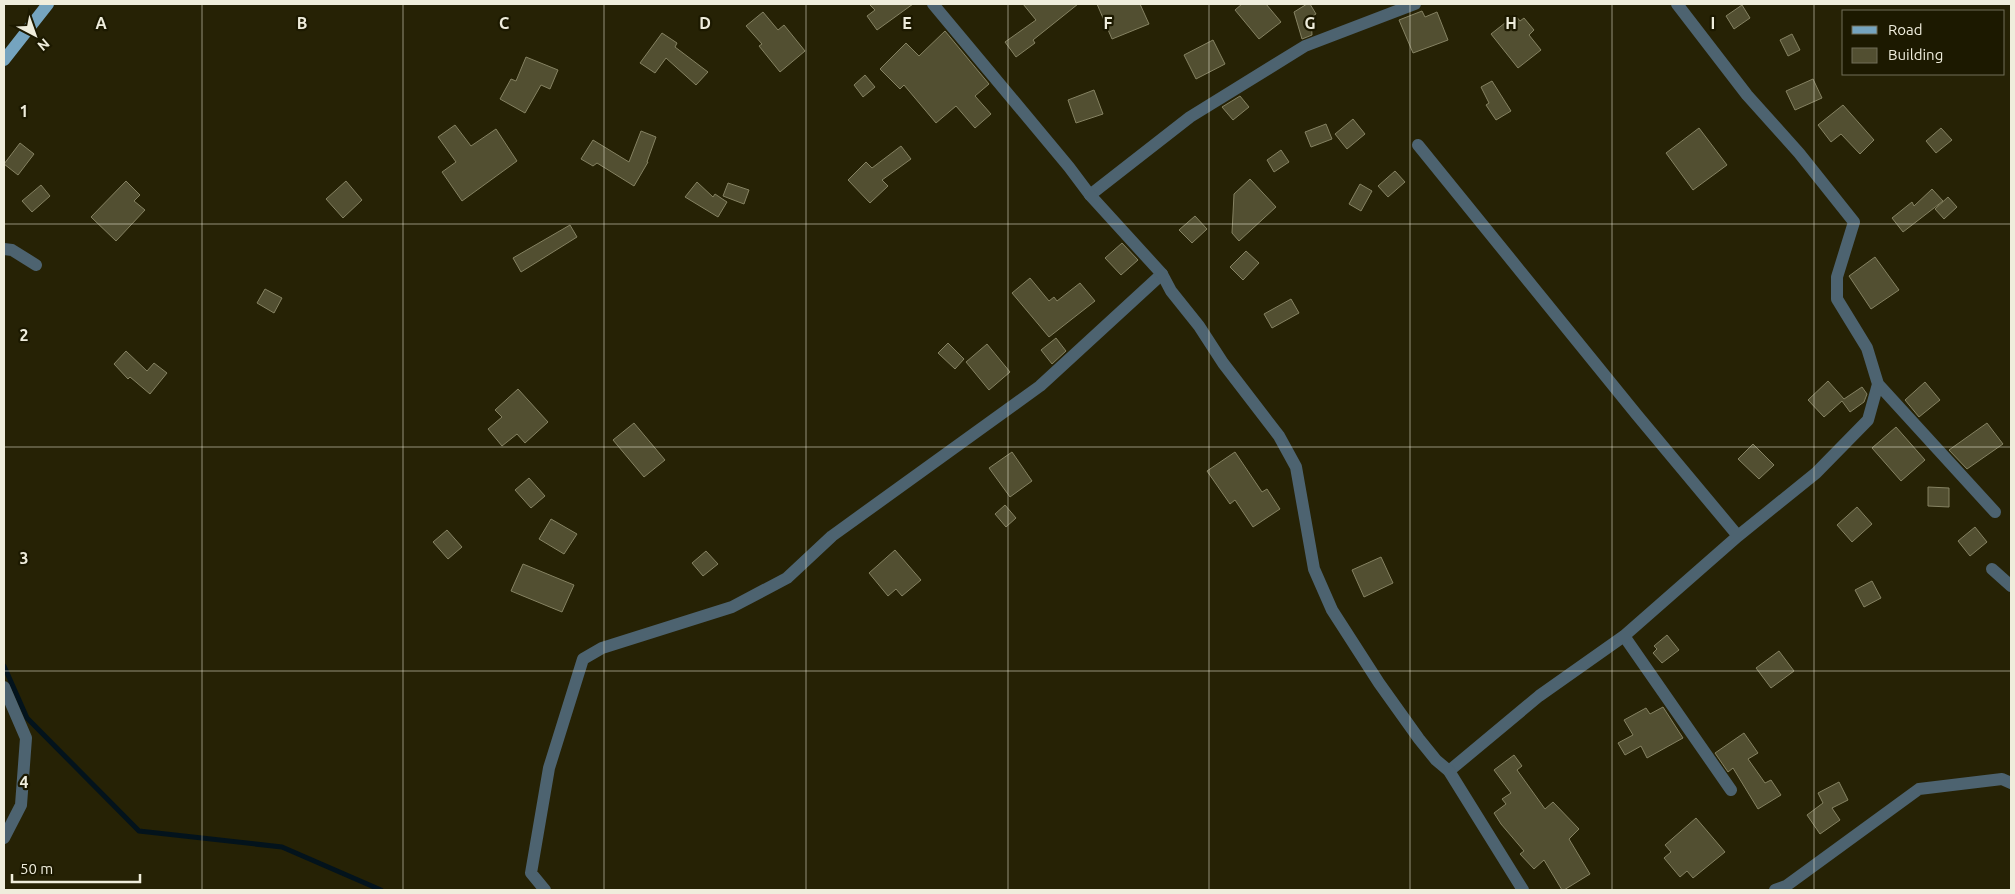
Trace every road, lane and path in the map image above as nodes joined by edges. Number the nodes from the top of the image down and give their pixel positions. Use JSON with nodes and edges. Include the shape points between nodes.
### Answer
{"nodes":[{"id":1,"x":48,"y":4,"type":"edge"},
{"id":2,"x":932,"y":4,"type":"edge"},
{"id":3,"x":1415,"y":4,"type":"edge"},
{"id":4,"x":1676,"y":4,"type":"edge"},
{"id":5,"x":1394,"y":7,"type":"edge"},
{"id":6,"x":4,"y":60,"type":"edge"},
{"id":7,"x":1418,"y":145,"type":"dead end"},
{"id":8,"x":1090,"y":196,"type":"junction"},
{"id":9,"x":4,"y":249,"type":"edge"},
{"id":10,"x":36,"y":265,"type":"dead end"},
{"id":11,"x":1162,"y":274,"type":"junction"},
{"id":12,"x":1878,"y":384,"type":"junction"},
{"id":13,"x":1995,"y":512,"type":"dead end"},
{"id":14,"x":1738,"y":536,"type":"junction"},
{"id":15,"x":1992,"y":569,"type":"dead end"},
{"id":16,"x":2011,"y":586,"type":"edge"},
{"id":17,"x":1624,"y":636,"type":"junction"},
{"id":18,"x":4,"y":687,"type":"edge"},
{"id":19,"x":1449,"y":771,"type":"junction"},
{"id":20,"x":2010,"y":781,"type":"edge"},
{"id":21,"x":1731,"y":790,"type":"dead end"},
{"id":22,"x":4,"y":838,"type":"edge"},
{"id":23,"x":545,"y":890,"type":"edge"},
{"id":24,"x":1523,"y":890,"type":"edge"},
{"id":25,"x":1775,"y":890,"type":"edge"}],
"edges":[{"from":1,"to":6,"type":"main road"},
{"from":2,"to":8,"type":"street"},
{"from":3,"to":5,"type":"street"},
{"from":4,"to":12,"type":"street","via":[[1747,95],[1799,152],[1854,222],[1838,277],[1837,300],[1867,348]]},
{"from":5,"to":8,"type":"street","via":[[1305,46],[1190,117]]},
{"from":7,"to":14,"type":"street"},
{"from":8,"to":11,"type":"street"},
{"from":9,"to":10,"type":"street","via":[[12,250]]},
{"from":11,"to":19,"type":"street","via":[[1223,363],[1279,436],[1296,467],[1314,570],[1332,610],[1418,739]]},
{"from":11,"to":23,"type":"street","via":[[1040,386],[832,536],[788,578],[732,607],[602,648],[583,659],[549,768],[531,873]]},
{"from":12,"to":13,"type":"street"},
{"from":12,"to":14,"type":"street","via":[[1868,420],[1816,474]]},
{"from":14,"to":17,"type":"street"},
{"from":15,"to":16,"type":"street"},
{"from":17,"to":19,"type":"street","via":[[1539,696]]},
{"from":17,"to":21,"type":"street"},
{"from":18,"to":22,"type":"street","via":[[26,738],[21,805]]},
{"from":19,"to":24,"type":"street"},
{"from":20,"to":25,"type":"street","via":[[2002,779],[1919,788],[1786,886]]}]}
